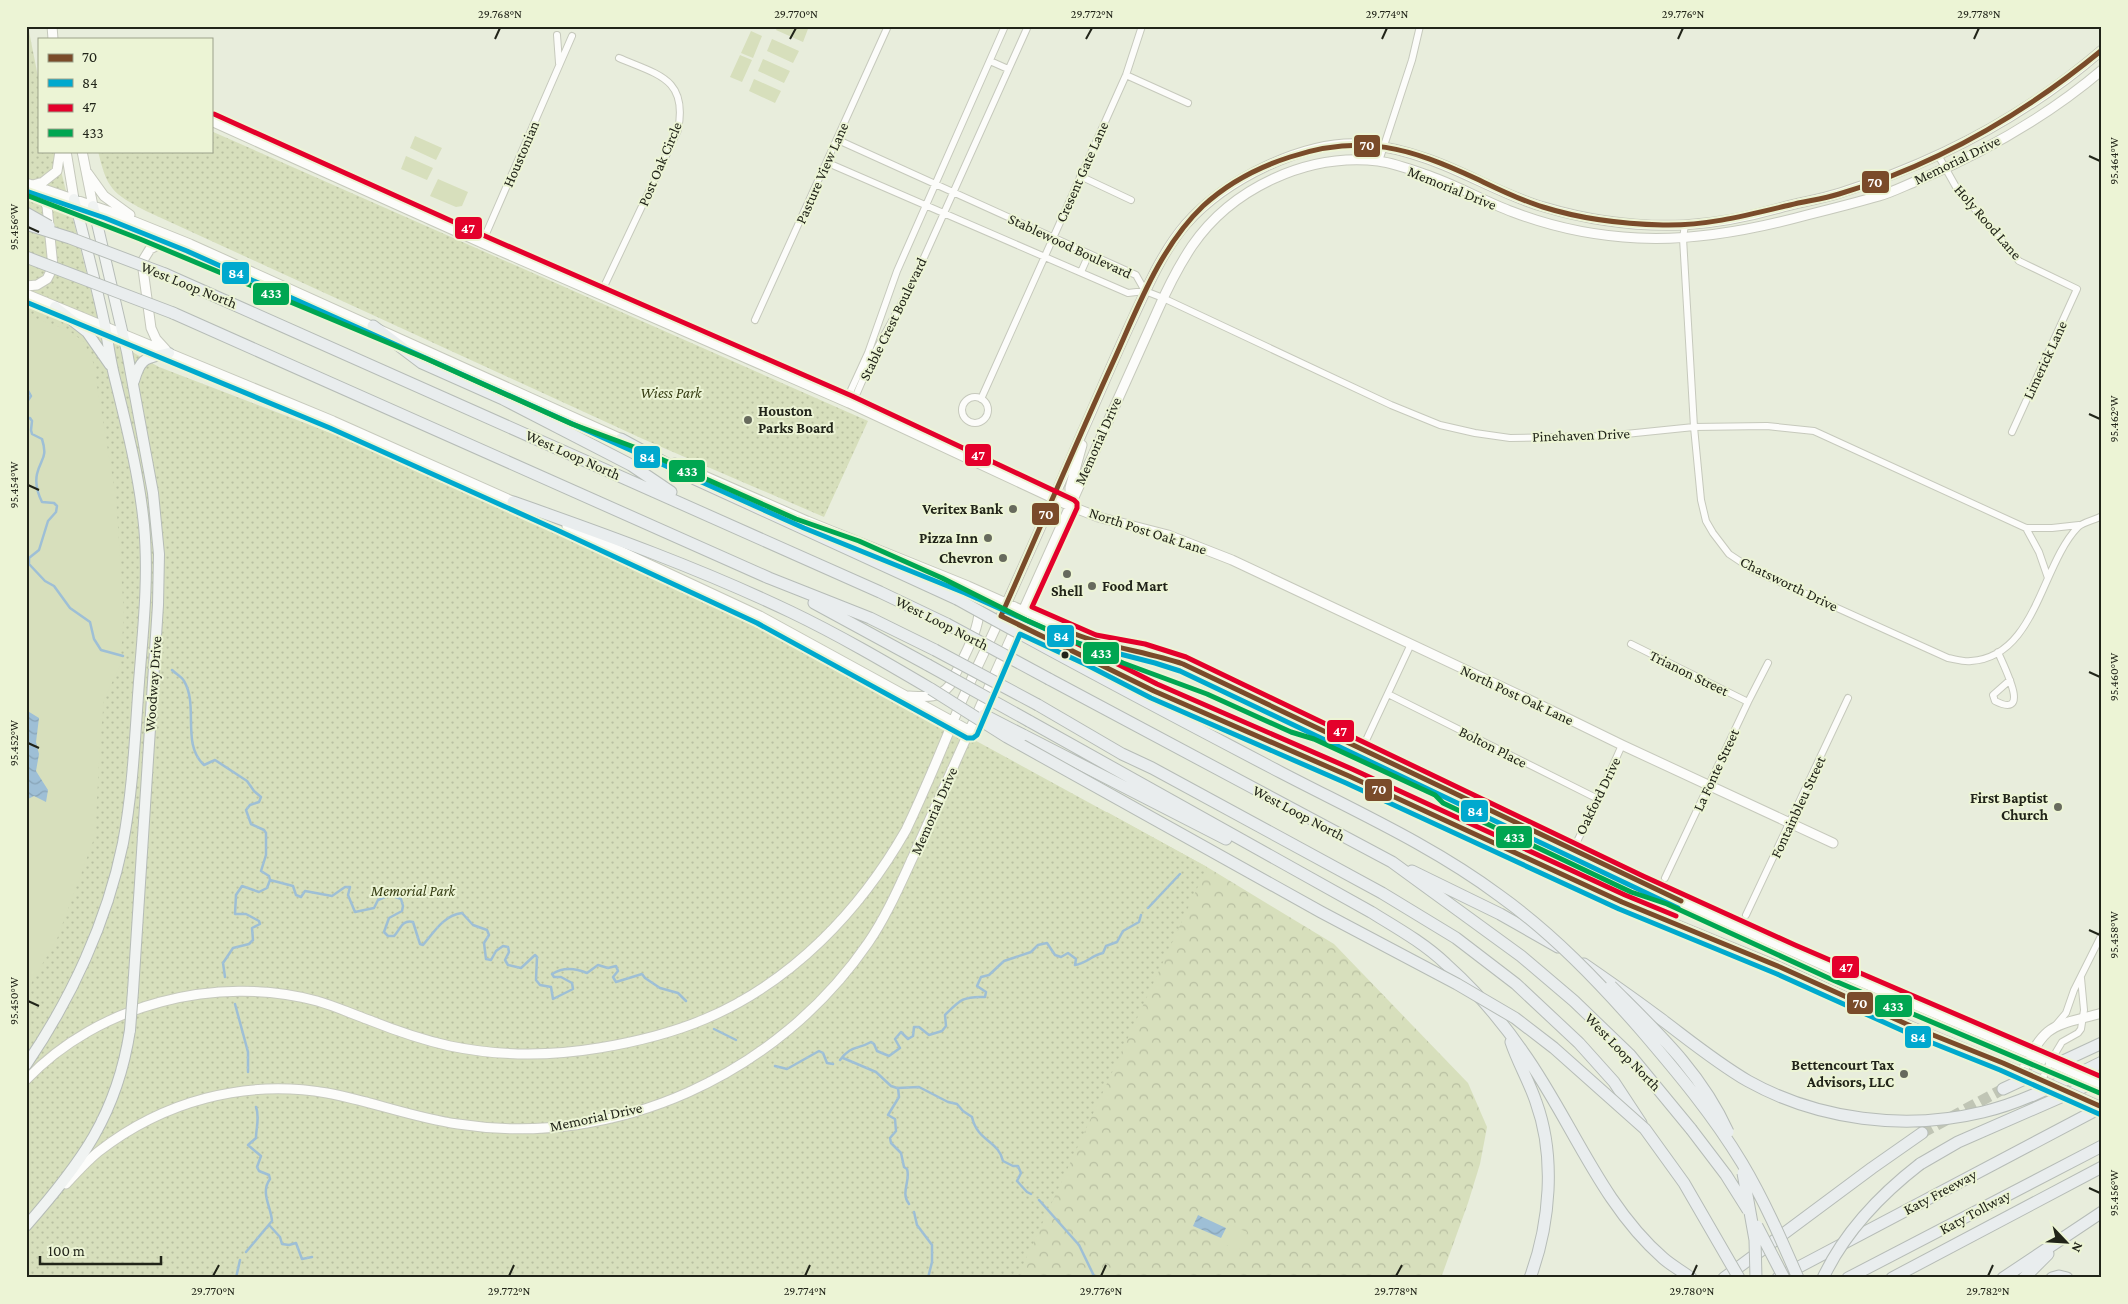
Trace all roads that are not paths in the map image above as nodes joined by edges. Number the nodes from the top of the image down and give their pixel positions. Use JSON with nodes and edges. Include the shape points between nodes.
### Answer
{"nodes":[{"id":1,"x":888,"y":26,"type":"edge"},
{"id":2,"x":1006,"y":26,"type":"edge"},
{"id":3,"x":1028,"y":26,"type":"edge"},
{"id":4,"x":1142,"y":26,"type":"edge"},
{"id":5,"x":1420,"y":26,"type":"edge"},
{"id":6,"x":557,"y":35,"type":"dead end"},
{"id":7,"x":572,"y":36,"type":"dead end"},
{"id":8,"x":2102,"y":50,"type":"edge"},
{"id":9,"x":619,"y":58,"type":"dead end"},
{"id":10,"x":990,"y":61,"type":"junction"},
{"id":11,"x":559,"y":64,"type":"junction"},
{"id":12,"x":2080,"y":69,"type":"junction"},
{"id":13,"x":1008,"y":70,"type":"junction"},
{"id":14,"x":2102,"y":70,"type":"edge"},
{"id":15,"x":1126,"y":76,"type":"junction"},
{"id":16,"x":2090,"y":81,"type":"junction"},
{"id":17,"x":1188,"y":103,"type":"dead end"},
{"id":18,"x":212,"y":121,"type":"edge"},
{"id":19,"x":838,"y":140,"type":"junction"},
{"id":20,"x":1384,"y":147,"type":"junction"},
{"id":21,"x":60,"y":152,"type":"edge"},
{"id":22,"x":66,"y":152,"type":"edge"},
{"id":23,"x":82,"y":152,"type":"edge"},
{"id":24,"x":1938,"y":156,"type":"junction"},
{"id":25,"x":1379,"y":161,"type":"junction"},
{"id":26,"x":828,"y":163,"type":"junction"},
{"id":27,"x":1945,"y":168,"type":"junction"},
{"id":28,"x":86,"y":172,"type":"junction"},
{"id":29,"x":1080,"y":176,"type":"junction"},
{"id":30,"x":28,"y":184,"type":"edge"},
{"id":31,"x":935,"y":184,"type":"junction"},
{"id":32,"x":954,"y":192,"type":"junction"},
{"id":33,"x":74,"y":199,"type":"junction"},
{"id":34,"x":1131,"y":200,"type":"dead end"},
{"id":35,"x":93,"y":206,"type":"junction"},
{"id":36,"x":925,"y":206,"type":"junction"},
{"id":37,"x":26,"y":213,"type":"edge"},
{"id":38,"x":1566,"y":213,"type":"junction"},
{"id":39,"x":944,"y":214,"type":"junction"},
{"id":40,"x":26,"y":224,"type":"edge"},
{"id":41,"x":1684,"y":225,"type":"junction"},
{"id":42,"x":1564,"y":227,"type":"junction"},
{"id":43,"x":154,"y":229,"type":"junction"},
{"id":44,"x":1054,"y":236,"type":"junction"},
{"id":45,"x":70,"y":238,"type":"junction"},
{"id":46,"x":1683,"y":238,"type":"junction"},
{"id":47,"x":482,"y":243,"type":"junction"},
{"id":48,"x":190,"y":244,"type":"junction"},
{"id":49,"x":1089,"y":254,"type":"junction"},
{"id":50,"x":26,"y":257,"type":"edge"},
{"id":51,"x":1044,"y":257,"type":"junction"},
{"id":52,"x":1082,"y":272,"type":"junction"},
{"id":53,"x":26,"y":286,"type":"edge"},
{"id":54,"x":2077,"y":289,"type":"joint"},
{"id":55,"x":1145,"y":291,"type":"junction"},
{"id":56,"x":26,"y":294,"type":"edge"},
{"id":57,"x":600,"y":295,"type":"junction"},
{"id":58,"x":1163,"y":298,"type":"junction"},
{"id":59,"x":55,"y":307,"type":"junction"},
{"id":60,"x":755,"y":320,"type":"dead end"},
{"id":61,"x":105,"y":326,"type":"junction"},
{"id":62,"x":373,"y":326,"type":"junction"},
{"id":63,"x":122,"y":333,"type":"junction"},
{"id":64,"x":168,"y":353,"type":"junction"},
{"id":65,"x":113,"y":371,"type":"junction"},
{"id":66,"x":133,"y":385,"type":"junction"},
{"id":67,"x":981,"y":399,"type":"junction"},
{"id":68,"x":850,"y":403,"type":"junction"},
{"id":69,"x":1090,"y":414,"type":"junction"},
{"id":70,"x":1694,"y":427,"type":"junction"},
{"id":71,"x":2012,"y":432,"type":"dead end"},
{"id":72,"x":621,"y":439,"type":"junction"},
{"id":73,"x":1054,"y":498,"type":"junction"},
{"id":74,"x":513,"y":502,"type":"junction"},
{"id":75,"x":1070,"y":506,"type":"junction"},
{"id":76,"x":695,"y":509,"type":"junction"},
{"id":77,"x":2102,"y":516,"type":"edge"},
{"id":78,"x":2079,"y":525,"type":"junction"},
{"id":79,"x":2026,"y":528,"type":"junction"},
{"id":80,"x":769,"y":578,"type":"junction"},
{"id":81,"x":2048,"y":578,"type":"junction"},
{"id":82,"x":968,"y":586,"type":"junction"},
{"id":83,"x":1006,"y":604,"type":"junction"},
{"id":84,"x":1022,"y":611,"type":"junction"},
{"id":85,"x":1001,"y":616,"type":"junction"},
{"id":86,"x":1016,"y":624,"type":"junction"},
{"id":87,"x":1412,"y":644,"type":"junction"},
{"id":88,"x":1631,"y":644,"type":"dead end"},
{"id":89,"x":1998,"y":652,"type":"junction"},
{"id":90,"x":1768,"y":663,"type":"dead end"},
{"id":91,"x":2010,"y":680,"type":"dead end"},
{"id":92,"x":926,"y":686,"type":"junction"},
{"id":93,"x":1388,"y":694,"type":"junction"},
{"id":94,"x":906,"y":696,"type":"junction"},
{"id":95,"x":1848,"y":698,"type":"dead end"},
{"id":96,"x":1748,"y":702,"type":"junction"},
{"id":97,"x":136,"y":719,"type":"junction"},
{"id":98,"x":151,"y":719,"type":"junction"},
{"id":99,"x":954,"y":722,"type":"junction"},
{"id":100,"x":970,"y":731,"type":"junction"},
{"id":101,"x":1622,"y":745,"type":"junction"},
{"id":102,"x":1362,"y":749,"type":"junction"},
{"id":103,"x":1710,"y":784,"type":"junction"},
{"id":104,"x":1598,"y":800,"type":"junction"},
{"id":105,"x":1790,"y":823,"type":"junction"},
{"id":106,"x":1833,"y":842,"type":"dead end"},
{"id":107,"x":1572,"y":850,"type":"junction"},
{"id":108,"x":1392,"y":862,"type":"junction"},
{"id":109,"x":1561,"y":874,"type":"junction"},
{"id":110,"x":1665,"y":878,"type":"dead end"},
{"id":111,"x":1330,"y":888,"type":"junction"},
{"id":112,"x":1746,"y":915,"type":"dead end"},
{"id":113,"x":2102,"y":934,"type":"edge"},
{"id":114,"x":2082,"y":972,"type":"junction"},
{"id":115,"x":1600,"y":976,"type":"junction"},
{"id":116,"x":2102,"y":1014,"type":"edge"},
{"id":117,"x":2084,"y":1018,"type":"junction"},
{"id":118,"x":2053,"y":1028,"type":"junction"},
{"id":119,"x":1506,"y":1032,"type":"junction"},
{"id":120,"x":2102,"y":1042,"type":"edge"},
{"id":121,"x":2031,"y":1054,"type":"junction"},
{"id":122,"x":2049,"y":1060,"type":"junction"},
{"id":123,"x":2102,"y":1062,"type":"edge"},
{"id":124,"x":26,"y":1064,"type":"edge"},
{"id":125,"x":2022,"y":1072,"type":"junction"},
{"id":126,"x":2102,"y":1079,"type":"edge"},
{"id":127,"x":26,"y":1080,"type":"edge"},
{"id":128,"x":2042,"y":1080,"type":"junction"},
{"id":129,"x":2102,"y":1085,"type":"edge"},
{"id":130,"x":2003,"y":1089,"type":"tunnel mouth"},
{"id":131,"x":2102,"y":1107,"type":"edge"},
{"id":132,"x":1645,"y":1129,"type":"junction"},
{"id":133,"x":1922,"y":1133,"type":"tunnel mouth"},
{"id":134,"x":2102,"y":1146,"type":"edge"},
{"id":135,"x":2102,"y":1167,"type":"edge"},
{"id":136,"x":47,"y":1202,"type":"junction"},
{"id":137,"x":2102,"y":1212,"type":"edge"},
{"id":138,"x":26,"y":1226,"type":"edge"},
{"id":139,"x":2076,"y":1230,"type":"junction"},
{"id":140,"x":1530,"y":1278,"type":"edge"},
{"id":141,"x":1691,"y":1278,"type":"edge"},
{"id":142,"x":1724,"y":1278,"type":"edge"},
{"id":143,"x":1739,"y":1278,"type":"edge"},
{"id":144,"x":1756,"y":1278,"type":"edge"},
{"id":145,"x":1778,"y":1278,"type":"edge"},
{"id":146,"x":1784,"y":1278,"type":"edge"},
{"id":147,"x":1798,"y":1278,"type":"edge"},
{"id":148,"x":1823,"y":1278,"type":"edge"},
{"id":149,"x":1848,"y":1278,"type":"edge"},
{"id":150,"x":1892,"y":1278,"type":"edge"},
{"id":151,"x":2003,"y":1278,"type":"edge"},
{"id":152,"x":2024,"y":1278,"type":"edge"},
{"id":153,"x":2052,"y":1278,"type":"edge"},
{"id":154,"x":2067,"y":1278,"type":"edge"}],
"edges":[{"from":1,"to":19,"type":"street","name":"Pasture View Lane"},
{"from":2,"to":10,"type":"street","name":"Stable Crest Boulevard"},
{"from":3,"to":13,"type":"street","name":"Stable Crest Boulevard"},
{"from":4,"to":15,"type":"street","name":"Cresent Gate Lane"},
{"from":5,"to":20,"type":"street"},
{"from":6,"to":11,"type":"street","name":"Houstonian"},
{"from":7,"to":11,"type":"street","name":"Houstonian"},
{"from":8,"to":12,"type":"main road","name":"Memorial Drive"},
{"from":9,"to":57,"type":"street","name":"Post Oak Circle","via":[[658,75],[673,86],[682,112],[678,130]]},
{"from":10,"to":13,"type":"street"},
{"from":10,"to":31,"type":"street","name":"Stable Crest Boulevard"},
{"from":11,"to":47,"type":"street","name":"Houstonian"},
{"from":12,"to":16,"type":"main road"},
{"from":12,"to":24,"type":"main road","name":"Memorial Drive","via":[[1992,128]]},
{"from":13,"to":32,"type":"street","name":"Stable Crest Boulevard"},
{"from":14,"to":16,"type":"main road","name":"Memorial Drive"},
{"from":15,"to":17,"type":"street"},
{"from":15,"to":29,"type":"street","name":"Cresent Gate Lane"},
{"from":16,"to":27,"type":"main road","name":"Memorial Drive","via":[[2027,124]]},
{"from":18,"to":47,"type":"main road","name":"North Post Oak Lane"},
{"from":19,"to":26,"type":"street","name":"Pasture View Lane"},
{"from":19,"to":31,"type":"street","name":"Stablewood Boulevard"},
{"from":20,"to":25,"type":"street"},
{"from":20,"to":38,"type":"main road","name":"Memorial Drive","via":[[1433,160],[1539,206]]},
{"from":20,"to":55,"type":"main road","name":"Memorial Drive","via":[[1343,145],[1304,152],[1247,175],[1205,205],[1186,225],[1160,262]]},
{"from":21,"to":30,"type":"main road","via":[[57,171],[43,182]]},
{"from":22,"to":33,"type":"main road","name":"Woodway Drive"},
{"from":23,"to":28,"type":"main road","name":"Woodway Drive"},
{"from":24,"to":27,"type":"street","name":"Holy Rood Lane"},
{"from":24,"to":41,"type":"main road","name":"Memorial Drive","via":[[1837,194],[1764,213]]},
{"from":25,"to":42,"type":"main road","name":"Memorial Drive","via":[[1426,174],[1513,212]]},
{"from":25,"to":58,"type":"main road","name":"Memorial Drive","via":[[1341,160],[1287,172],[1244,195],[1222,212],[1193,244]]},
{"from":26,"to":36,"type":"street","name":"Stablewood Boulevard"},
{"from":26,"to":60,"type":"street","name":"Pasture View Lane"},
{"from":27,"to":46,"type":"main road","name":"Memorial Drive","via":[[1871,198],[1779,222]]},
{"from":27,"to":54,"type":"street","name":"Holy Rood Lane","via":[[1956,187],[2019,261]]},
{"from":28,"to":35,"type":"main road","name":"Woodway Drive"},
{"from":28,"to":43,"type":"main road","via":[[98,189],[121,210]]},
{"from":29,"to":34,"type":"street"},
{"from":29,"to":44,"type":"street","name":"Cresent Gate Lane"},
{"from":30,"to":33,"type":"main road"},
{"from":30,"to":53,"type":"main road","via":[[41,195],[47,206],[53,267],[47,279]]},
{"from":31,"to":32,"type":"street","name":"Stablewood Boulevard"},
{"from":31,"to":36,"type":"street","name":"Stable Crest Boulevard"},
{"from":32,"to":39,"type":"street","name":"Stable Crest Boulevard"},
{"from":32,"to":44,"type":"street","name":"Stablewood Boulevard"},
{"from":33,"to":35,"type":"main road"},
{"from":33,"to":61,"type":"main road","name":"Woodway Drive"},
{"from":35,"to":43,"type":"main road"},
{"from":35,"to":63,"type":"main road","name":"Woodway Drive"},
{"from":36,"to":39,"type":"street","name":"Stablewood Boulevard"},
{"from":36,"to":68,"type":"street","name":"Stable Crest Boulevard","via":[[851,390]]},
{"from":37,"to":45,"type":"highway","bridge":true},
{"from":38,"to":41,"type":"main road","name":"Memorial Drive","via":[[1605,220]]},
{"from":38,"to":42,"type":"main road"},
{"from":39,"to":51,"type":"street","name":"Stablewood Boulevard"},
{"from":39,"to":68,"type":"street","name":"Stable Crest Boulevard","via":[[913,282]]},
{"from":40,"to":45,"type":"highway","name":"West Loop North","bridge":true},
{"from":41,"to":46,"type":"street","name":"Chatsworth Drive"},
{"from":42,"to":46,"type":"main road","name":"Memorial Drive","via":[[1635,238]]},
{"from":43,"to":48,"type":"main road"},
{"from":44,"to":49,"type":"street","name":"Stablewood Boulevard"},
{"from":44,"to":51,"type":"street","name":"Cresent Gate Lane"},
{"from":45,"to":76,"type":"highway","name":"West Loop North","bridge":true,"via":[[165,274]]},
{"from":46,"to":70,"type":"street","name":"Chatsworth Drive"},
{"from":47,"to":57,"type":"main road","name":"North Post Oak Lane"},
{"from":48,"to":62,"type":"main road"},
{"from":48,"to":64,"type":"main road","via":[[160,244],[150,249],[142,262],[151,328]]},
{"from":49,"to":52,"type":"street"},
{"from":49,"to":55,"type":"street","name":"Stablewood Boulevard","via":[[1136,275]]},
{"from":50,"to":80,"type":"highway","name":"West Loop North","bridge":true,"via":[[173,312]]},
{"from":51,"to":52,"type":"street","name":"Stablewood Boulevard"},
{"from":51,"to":67,"type":"street","name":"Cresent Gate Lane"},
{"from":52,"to":55,"type":"street","name":"Stablewood Boulevard","via":[[1128,293]]},
{"from":54,"to":71,"type":"street","name":"Limerick Lane"},
{"from":55,"to":58,"type":"street","name":"Pinehaven Drive"},
{"from":55,"to":69,"type":"main road","name":"Memorial Drive"},
{"from":56,"to":59,"type":"main road"},
{"from":57,"to":68,"type":"main road","name":"North Post Oak Lane"},
{"from":58,"to":70,"type":"street","name":"Pinehaven Drive","via":[[1391,405],[1449,427],[1510,438],[1606,436]]},
{"from":58,"to":75,"type":"main road","name":"Memorial Drive"},
{"from":59,"to":61,"type":"main road"},
{"from":59,"to":65,"type":"main road","via":[[87,332]]},
{"from":61,"to":63,"type":"main road"},
{"from":61,"to":65,"type":"main road","name":"Woodway Drive"},
{"from":62,"to":72,"type":"main road"},
{"from":62,"to":76,"type":"highway","via":[[422,363],[504,399],[631,465]]},
{"from":63,"to":64,"type":"main road"},
{"from":63,"to":66,"type":"main road","name":"Woodway Drive"},
{"from":64,"to":66,"type":"main road","via":[[144,360]]},
{"from":64,"to":74,"type":"main road","via":[[333,421]]},
{"from":65,"to":97,"type":"main road","name":"Woodway Drive","via":[[130,440],[144,524],[145,587]]},
{"from":66,"to":98,"type":"main road","name":"Woodway Drive","via":[[153,493],[159,554]]},
{"from":67,"to":67,"type":"street","name":"Cresent Gate Lane","via":[[972,398],[965,402],[962,411],[969,422],[981,422],[986,416],[986,404]]},
{"from":68,"to":73,"type":"main road","name":"North Post Oak Lane"},
{"from":69,"to":73,"type":"main road","name":"Memorial Drive"},
{"from":69,"to":75,"type":"main road","via":[[1070,488]]},
{"from":70,"to":79,"type":"street","name":"Pinehaven Drive","via":[[1767,426],[1814,431]]},
{"from":70,"to":89,"type":"street","name":"Chatsworth Drive","via":[[1700,500],[1706,521],[1729,554],[1753,570],[1948,658],[1970,661]]},
{"from":72,"to":82,"type":"main road","via":[[807,521]]},
{"from":72,"to":147,"type":"highway","bridge":true,"via":[[695,479],[958,599],[1434,853],[1483,883],[1563,948],[1600,985],[1699,1100],[1755,1186]]},
{"from":73,"to":75,"type":"main road","name":"North Post Oak Lane"},
{"from":73,"to":83,"type":"main road","name":"Memorial Drive"},
{"from":74,"to":92,"type":"highway","via":[[635,544],[791,612]]},
{"from":74,"to":94,"type":"main road","via":[[760,616]]},
{"from":75,"to":84,"type":"main road","name":"Memorial Drive"},
{"from":75,"to":87,"type":"main road","name":"North Post Oak Lane","via":[[1098,517],[1168,534]]},
{"from":76,"to":108,"type":"highway","name":"West Loop North","bridge":true,"via":[[947,624]]},
{"from":77,"to":78,"type":"street"},
{"from":78,"to":79,"type":"street","name":"Pinehaven Drive"},
{"from":78,"to":81,"type":"street","name":"Chatsworth Drive","via":[[2062,548]]},
{"from":79,"to":81,"type":"street"},
{"from":80,"to":111,"type":"highway","bridge":true},
{"from":80,"to":132,"type":"highway","name":"West Loop North","bridge":true,"via":[[870,618],[935,650],[1434,923],[1495,967],[1559,1023],[1614,1082]]},
{"from":81,"to":89,"type":"street","name":"Chatsworth Drive","via":[[2022,631]]},
{"from":82,"to":83,"type":"main road"},
{"from":82,"to":94,"type":"main road","via":[[980,614],[950,685],[932,697]]},
{"from":83,"to":84,"type":"main road"},
{"from":83,"to":85,"type":"main road","name":"Memorial Drive"},
{"from":84,"to":86,"type":"main road","name":"Memorial Drive"},
{"from":84,"to":102,"type":"main road","via":[[1094,642],[1144,651],[1183,664]]},
{"from":85,"to":86,"type":"main road"},
{"from":85,"to":99,"type":"main road","name":"Memorial Drive"},
{"from":86,"to":100,"type":"main road","name":"Memorial Drive"},
{"from":86,"to":109,"type":"main road","via":[[1154,691]]},
{"from":87,"to":93,"type":"street"},
{"from":87,"to":101,"type":"main road","name":"North Post Oak Lane"},
{"from":88,"to":96,"type":"street","name":"Trianon Street"},
{"from":89,"to":91,"type":"street"},
{"from":90,"to":96,"type":"street","name":"La Fonte Street"},
{"from":92,"to":111,"type":"highway","bridge":true,"via":[[1196,825]]},
{"from":92,"to":132,"type":"highway","bridge":true,"via":[[1007,737],[1515,1018],[1554,1048]]},
{"from":93,"to":102,"type":"street"},
{"from":93,"to":104,"type":"street","name":"Bolton Place"},
{"from":94,"to":99,"type":"main road"},
{"from":95,"to":105,"type":"street","name":"Fontainbleu Street"},
{"from":96,"to":103,"type":"street","name":"La Fonte Street"},
{"from":97,"to":98,"type":"main road"},
{"from":97,"to":124,"type":"main road","name":"Woodway Drive","via":[[123,844],[111,887],[82,967],[51,1026]]},
{"from":98,"to":136,"type":"main road","name":"Woodway Drive","bridge":true,"via":[[130,1030],[120,1077],[91,1144]]},
{"from":99,"to":100,"type":"main road"},
{"from":99,"to":127,"type":"main road","name":"Memorial Drive","via":[[906,830],[854,907],[790,968],[734,1005],[705,1019],[624,1044],[554,1053],[512,1053],[450,1046],[316,1000],[256,992],[220,992],[152,1004],[105,1022],[53,1056]]},
{"from":100,"to":136,"type":"main road","name":"Memorial Drive","via":[[889,907],[868,943],[837,983],[800,1021],[724,1076],[676,1098],[623,1115],[545,1129],[457,1124],[307,1091],[258,1089],[218,1094],[163,1112],[116,1139]]},
{"from":101,"to":103,"type":"main road","name":"North Post Oak Lane"},
{"from":101,"to":104,"type":"street","name":"Oakford Drive"},
{"from":102,"to":107,"type":"main road"},
{"from":103,"to":105,"type":"main road","name":"North Post Oak Lane"},
{"from":103,"to":110,"type":"street","name":"La Fonte Street"},
{"from":104,"to":107,"type":"street","name":"Oakford Drive"},
{"from":105,"to":106,"type":"main road","name":"North Post Oak Lane"},
{"from":105,"to":112,"type":"street","name":"Fontainbleu Street"},
{"from":107,"to":109,"type":"street","name":"Oakford Drive"},
{"from":107,"to":121,"type":"main road","via":[[1787,950]]},
{"from":108,"to":115,"type":"highway","bridge":true,"via":[[1528,930]]},
{"from":108,"to":146,"type":"highway","name":"West Loop North","bridge":true,"via":[[1491,933],[1598,1022],[1646,1074],[1726,1175]]},
{"from":109,"to":125,"type":"main road"},
{"from":111,"to":119,"type":"highway","via":[[1410,936],[1445,963],[1496,1016]]},
{"from":113,"to":114,"type":"street"},
{"from":114,"to":117,"type":"street"},
{"from":114,"to":118,"type":"street","via":[[2066,1013]]},
{"from":115,"to":123,"type":"highway","bridge":true,"via":[[1731,1070],[1764,1089],[1803,1104],[1851,1116],[1914,1121],[1984,1112],[2023,1099]]},
{"from":115,"to":144,"type":"highway","bridge":true,"via":[[1686,1063],[1722,1120],[1749,1200]]},
{"from":116,"to":117,"type":"main road"},
{"from":117,"to":118,"type":"main road"},
{"from":117,"to":122,"type":"street","via":[[2080,1032],[2062,1042]]},
{"from":118,"to":121,"type":"main road","via":[[2040,1038]]},
{"from":119,"to":140,"type":"highway","via":[[1537,1104],[1547,1157],[1546,1218]]},
{"from":119,"to":141,"type":"highway","via":[[1537,1074],[1615,1204],[1664,1259]]},
{"from":120,"to":130,"type":"highway"},
{"from":121,"to":122,"type":"main road"},
{"from":121,"to":125,"type":"main road"},
{"from":122,"to":128,"type":"street","bridge":true},
{"from":122,"to":129,"type":"main road","bridge":true},
{"from":125,"to":128,"type":"main road","bridge":true},
{"from":126,"to":148,"type":"highway","bridge":true,"via":[[1958,1142],[1920,1164],[1865,1214],[1842,1244]]},
{"from":128,"to":131,"type":"main road","bridge":true},
{"from":131,"to":145,"type":"highway","name":"Katy Freeway"},
{"from":132,"to":143,"type":"highway","name":"West Loop North","bridge":true,"via":[[1684,1183]]},
{"from":133,"to":142,"type":"highway"},
{"from":134,"to":149,"type":"highway","name":"Katy Tollway"},
{"from":135,"to":150,"type":"highway"},
{"from":136,"to":138,"type":"main road","name":"Memorial Drive"},
{"from":137,"to":139,"type":"highway"},
{"from":139,"to":151,"type":"highway"},
{"from":139,"to":152,"type":"highway"},
{"from":153,"to":154,"type":"highway"}]}
